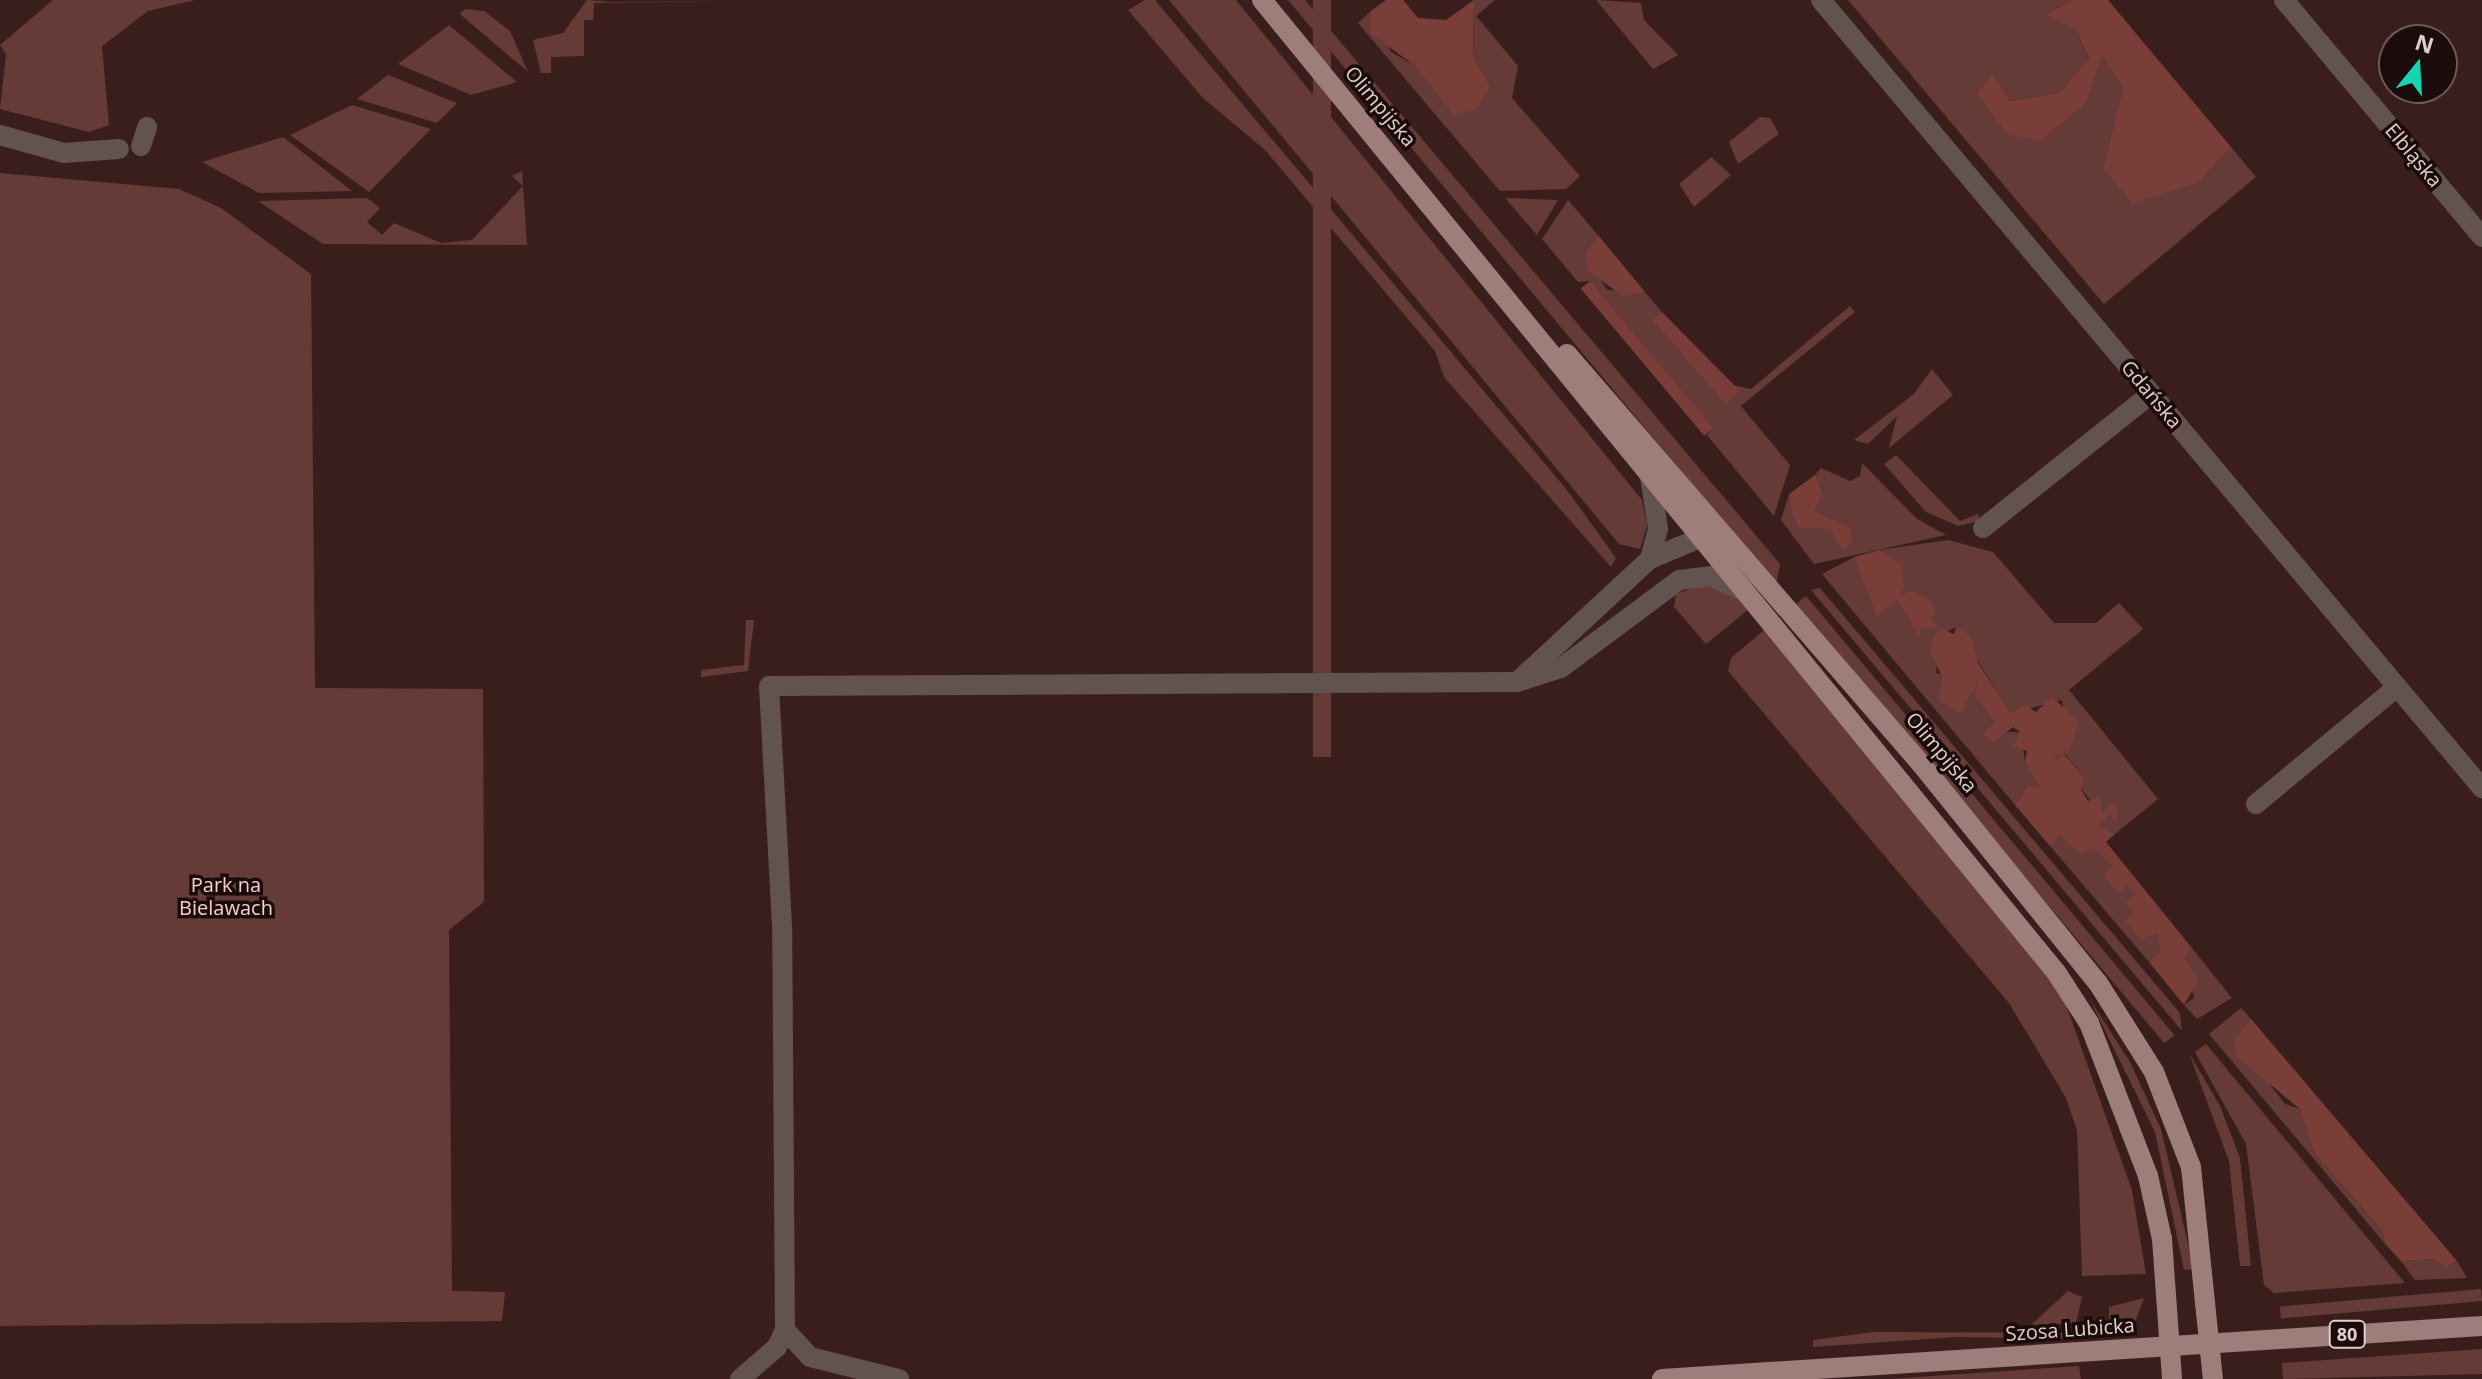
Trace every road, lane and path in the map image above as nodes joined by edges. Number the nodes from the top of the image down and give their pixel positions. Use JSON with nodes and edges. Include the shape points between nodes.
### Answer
{"nodes":[{"id":1,"x":1262,"y":0,"type":"edge"},
{"id":2,"x":1821,"y":0,"type":"edge"},
{"id":3,"x":2284,"y":0,"type":"edge"},
{"id":4,"x":0,"y":135,"type":"edge"},
{"id":5,"x":119,"y":149,"type":"dead end"},
{"id":6,"x":2482,"y":237,"type":"edge"},
{"id":7,"x":1463,"y":243,"type":"junction"},
{"id":8,"x":2151,"y":394,"type":"junction"},
{"id":9,"x":1650,"y":477,"type":"junction"},
{"id":10,"x":1697,"y":499,"type":"junction"},
{"id":11,"x":1983,"y":528,"type":"dead end"},
{"id":12,"x":1700,"y":538,"type":"junction"},
{"id":13,"x":1741,"y":550,"type":"junction"},
{"id":14,"x":1650,"y":559,"type":"junction"},
{"id":15,"x":1679,"y":580,"type":"junction"},
{"id":16,"x":1743,"y":591,"type":"junction"},
{"id":17,"x":1517,"y":682,"type":"junction"},
{"id":18,"x":2397,"y":687,"type":"junction"},
{"id":19,"x":2482,"y":788,"type":"edge"},
{"id":20,"x":2256,"y":804,"type":"dead end"},
{"id":21,"x":2482,"y":1326,"type":"edge"},
{"id":22,"x":785,"y":1330,"type":"junction"},
{"id":23,"x":2211,"y":1343,"type":"junction"},
{"id":24,"x":2171,"y":1345,"type":"junction"},
{"id":25,"x":740,"y":1379,"type":"edge"},
{"id":26,"x":899,"y":1379,"type":"edge"},
{"id":27,"x":1662,"y":1379,"type":"edge"},
{"id":28,"x":2172,"y":1379,"type":"edge"},
{"id":29,"x":2213,"y":1379,"type":"edge"}],
"edges":[{"from":1,"to":7,"type":"main road","name":"Olimpijska"},
{"from":2,"to":8,"type":"street","name":"Gdańska"},
{"from":3,"to":6,"type":"street","name":"Elbląska"},
{"from":4,"to":5,"type":"street","via":[[64,153]]},
{"from":7,"to":9,"type":"main road","name":"Olimpijska"},
{"from":7,"to":10,"type":"main road","name":"Olimpijska"},
{"from":8,"to":11,"type":"street"},
{"from":8,"to":18,"type":"street","name":"Gdańska"},
{"from":9,"to":12,"type":"main road","name":"Olimpijska"},
{"from":9,"to":14,"type":"street","via":[[1658,529]]},
{"from":10,"to":12,"type":"street"},
{"from":10,"to":13,"type":"main road","name":"Olimpijska"},
{"from":12,"to":13,"type":"street"},
{"from":12,"to":14,"type":"street"},
{"from":12,"to":15,"type":"street"},
{"from":12,"to":16,"type":"main road","name":"Olimpijska"},
{"from":13,"to":23,"type":"main road","name":"Olimpijska","via":[[2098,983],[2154,1072],[2191,1167]]},
{"from":14,"to":17,"type":"street"},
{"from":15,"to":16,"type":"street","via":[[1710,576]]},
{"from":15,"to":17,"type":"street","via":[[1561,668]]},
{"from":16,"to":24,"type":"main road","name":"Olimpijska","via":[[2002,901],[2089,1023],[2148,1176]]},
{"from":17,"to":22,"type":"street","via":[[769,686],[782,926]]},
{"from":18,"to":19,"type":"street","name":"Gdańska"},
{"from":18,"to":20,"type":"street"},
{"from":21,"to":23,"type":"main road","name":"Szosa Lubicka","number":"80"},
{"from":22,"to":25,"type":"street","via":[[770,1355]]},
{"from":22,"to":26,"type":"street","via":[[810,1357]]},
{"from":23,"to":24,"type":"main road","name":"Szosa Lubicka","number":"80"},
{"from":23,"to":29,"type":"main road","name":"Olimpijska"},
{"from":24,"to":27,"type":"main road","name":"Szosa Lubicka","number":"80"},
{"from":24,"to":28,"type":"main road","name":"Olimpijska"}]}
